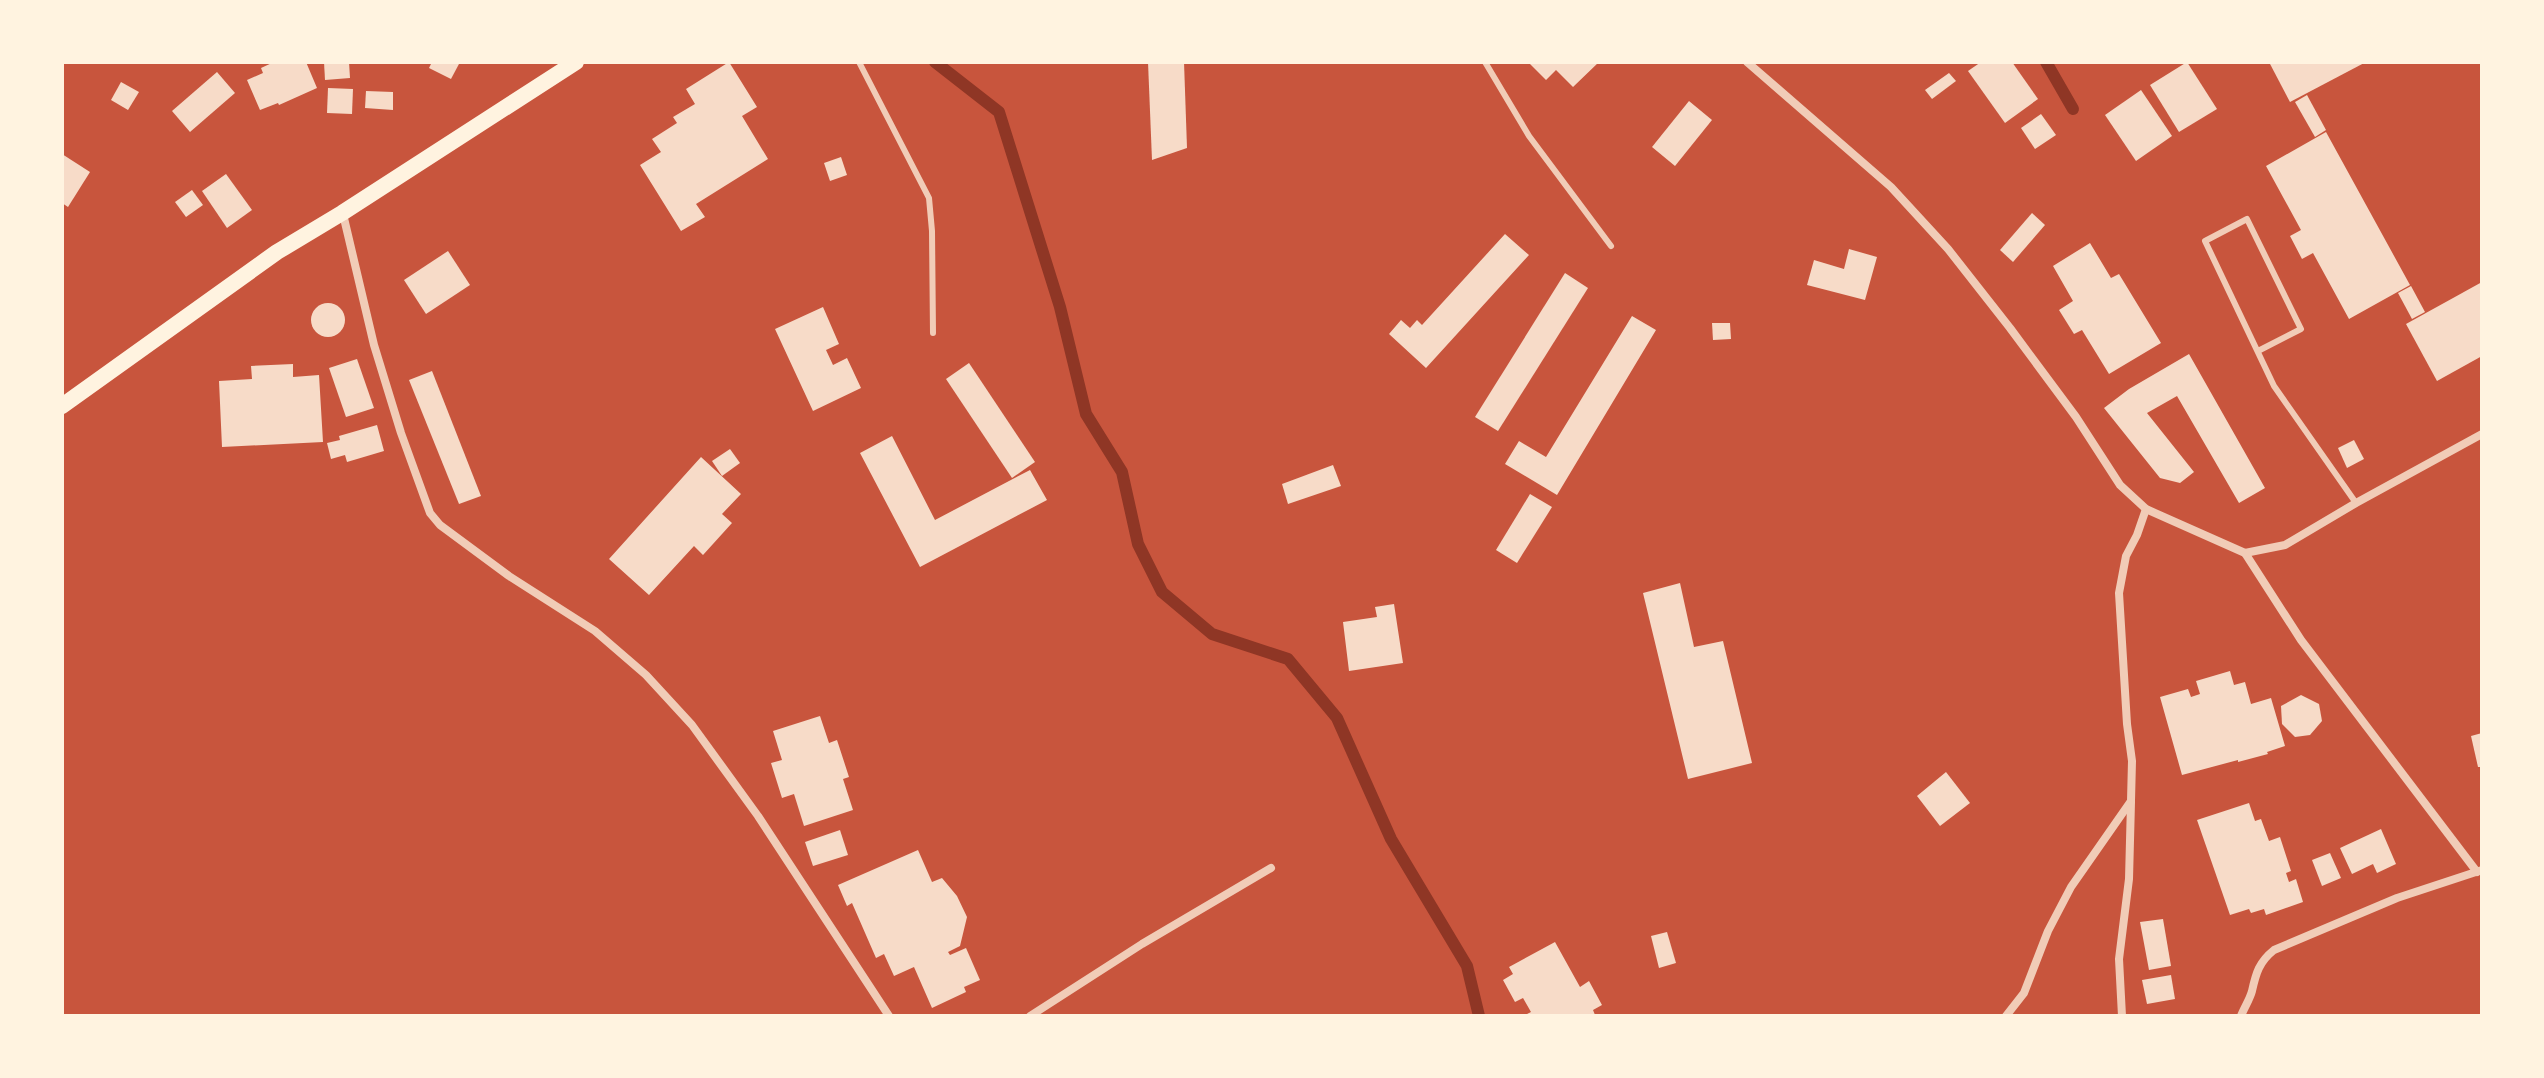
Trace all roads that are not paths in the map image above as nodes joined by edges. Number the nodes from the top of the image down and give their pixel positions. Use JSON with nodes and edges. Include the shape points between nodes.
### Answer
{"nodes":[{"id":1,"x":576,"y":62,"type":"edge"},
{"id":2,"x":859,"y":62,"type":"edge"},
{"id":3,"x":1485,"y":62,"type":"edge"},
{"id":4,"x":1747,"y":62,"type":"edge"},
{"id":5,"x":342,"y":213,"type":"junction"},
{"id":6,"x":1611,"y":246,"type":"dead end"},
{"id":7,"x":933,"y":333,"type":"dead end"},
{"id":8,"x":2258,"y":351,"type":"junction"},
{"id":9,"x":62,"y":406,"type":"edge"},
{"id":10,"x":2482,"y":434,"type":"edge"},
{"id":11,"x":2356,"y":503,"type":"junction"},
{"id":12,"x":2146,"y":509,"type":"junction"},
{"id":13,"x":2245,"y":553,"type":"junction"},
{"id":14,"x":2131,"y":801,"type":"junction"},
{"id":15,"x":1271,"y":868,"type":"dead end"},
{"id":16,"x":2480,"y":871,"type":"edge"},
{"id":17,"x":889,"y":1016,"type":"edge"},
{"id":18,"x":1030,"y":1016,"type":"edge"},
{"id":19,"x":2006,"y":1016,"type":"edge"},
{"id":20,"x":2122,"y":1016,"type":"edge"},
{"id":21,"x":2241,"y":1016,"type":"edge"}],
"edges":[{"from":1,"to":5,"type":"main road"},
{"from":2,"to":7,"type":"lane","via":[[929,198]]},
{"from":3,"to":6,"type":"lane","via":[[1529,136]]},
{"from":4,"to":12,"type":"street","via":[[1891,187],[1948,249],[2067,404],[2120,485]]},
{"from":5,"to":9,"type":"main road","via":[[226,287]]},
{"from":5,"to":17,"type":"street","via":[[374,345],[430,513],[509,576],[595,631],[692,725]]},
{"from":8,"to":8,"type":"lane","via":[[2205,241],[2247,219],[2301,329]]},
{"from":8,"to":11,"type":"lane","via":[[2290,411]]},
{"from":10,"to":11,"type":"street"},
{"from":11,"to":13,"type":"street","via":[[2285,545]]},
{"from":12,"to":13,"type":"street"},
{"from":12,"to":14,"type":"street","via":[[2126,556],[2119,593]]},
{"from":13,"to":16,"type":"street","via":[[2301,640]]},
{"from":14,"to":19,"type":"street","via":[[2071,887],[2024,993]]},
{"from":14,"to":20,"type":"street","via":[[2119,959]]},
{"from":15,"to":18,"type":"street"},
{"from":16,"to":21,"type":"street","via":[[2397,898],[2274,950],[2259,965]]}]}
